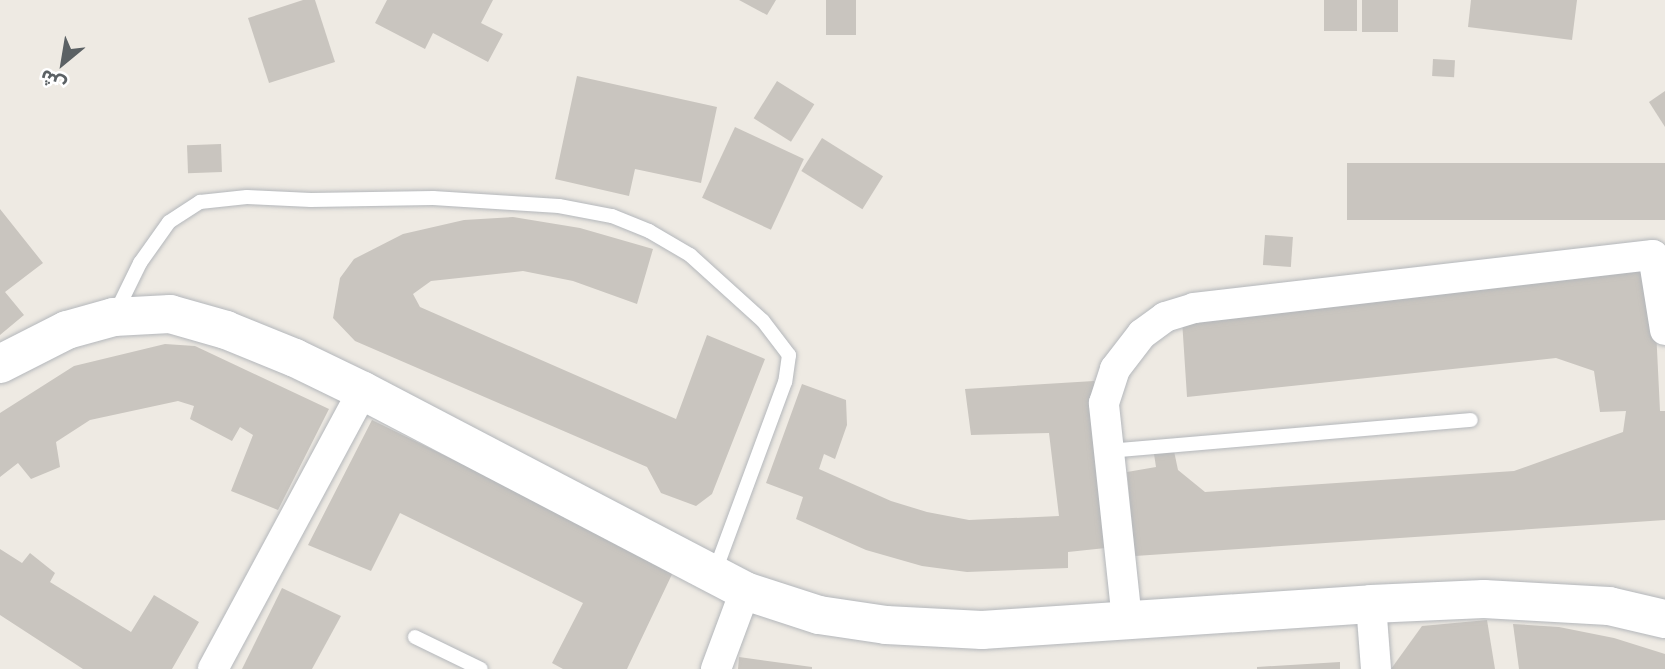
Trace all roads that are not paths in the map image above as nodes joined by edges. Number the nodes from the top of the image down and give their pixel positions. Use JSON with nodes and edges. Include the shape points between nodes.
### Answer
{"nodes":[{"id":1,"x":114,"y":317,"type":"junction"},
{"id":2,"x":1665,"y":330,"type":"edge"},
{"id":3,"x":0,"y":364,"type":"edge"},
{"id":4,"x":363,"y":391,"type":"junction"},
{"id":5,"x":1471,"y":420,"type":"dead end"},
{"id":6,"x":1110,"y":451,"type":"junction"},
{"id":7,"x":729,"y":583,"type":"junction"},
{"id":8,"x":1371,"y":604,"type":"junction"},
{"id":9,"x":1665,"y":619,"type":"edge"},
{"id":10,"x":1127,"y":620,"type":"junction"},
{"id":11,"x":415,"y":637,"type":"dead end"},
{"id":12,"x":213,"y":669,"type":"edge"},
{"id":13,"x":481,"y":669,"type":"edge"},
{"id":14,"x":716,"y":669,"type":"edge"},
{"id":15,"x":1376,"y":669,"type":"edge"}],
"edges":[{"from":1,"to":3,"type":"street","via":[[67,330]]},
{"from":1,"to":4,"type":"street","via":[[170,314],[226,330]]},
{"from":1,"to":7,"type":"lane","via":[[140,263],[169,222],[200,202],[247,197],[433,198],[559,206],[612,216],[649,231],[690,255],[763,321],[789,355]]},
{"from":2,"to":6,"type":"street","via":[[1653,255],[1194,308],[1165,317],[1142,334],[1115,369],[1104,403]]},
{"from":4,"to":7,"type":"street"},
{"from":4,"to":12,"type":"street"},
{"from":5,"to":6,"type":"lane"},
{"from":6,"to":10,"type":"street"},
{"from":7,"to":10,"type":"street","via":[[819,615],[886,625],[982,631]]},
{"from":7,"to":14,"type":"street"},
{"from":8,"to":9,"type":"street","via":[[1484,599],[1609,606]]},
{"from":8,"to":10,"type":"street"},
{"from":8,"to":15,"type":"street"},
{"from":11,"to":13,"type":"lane"}]}
